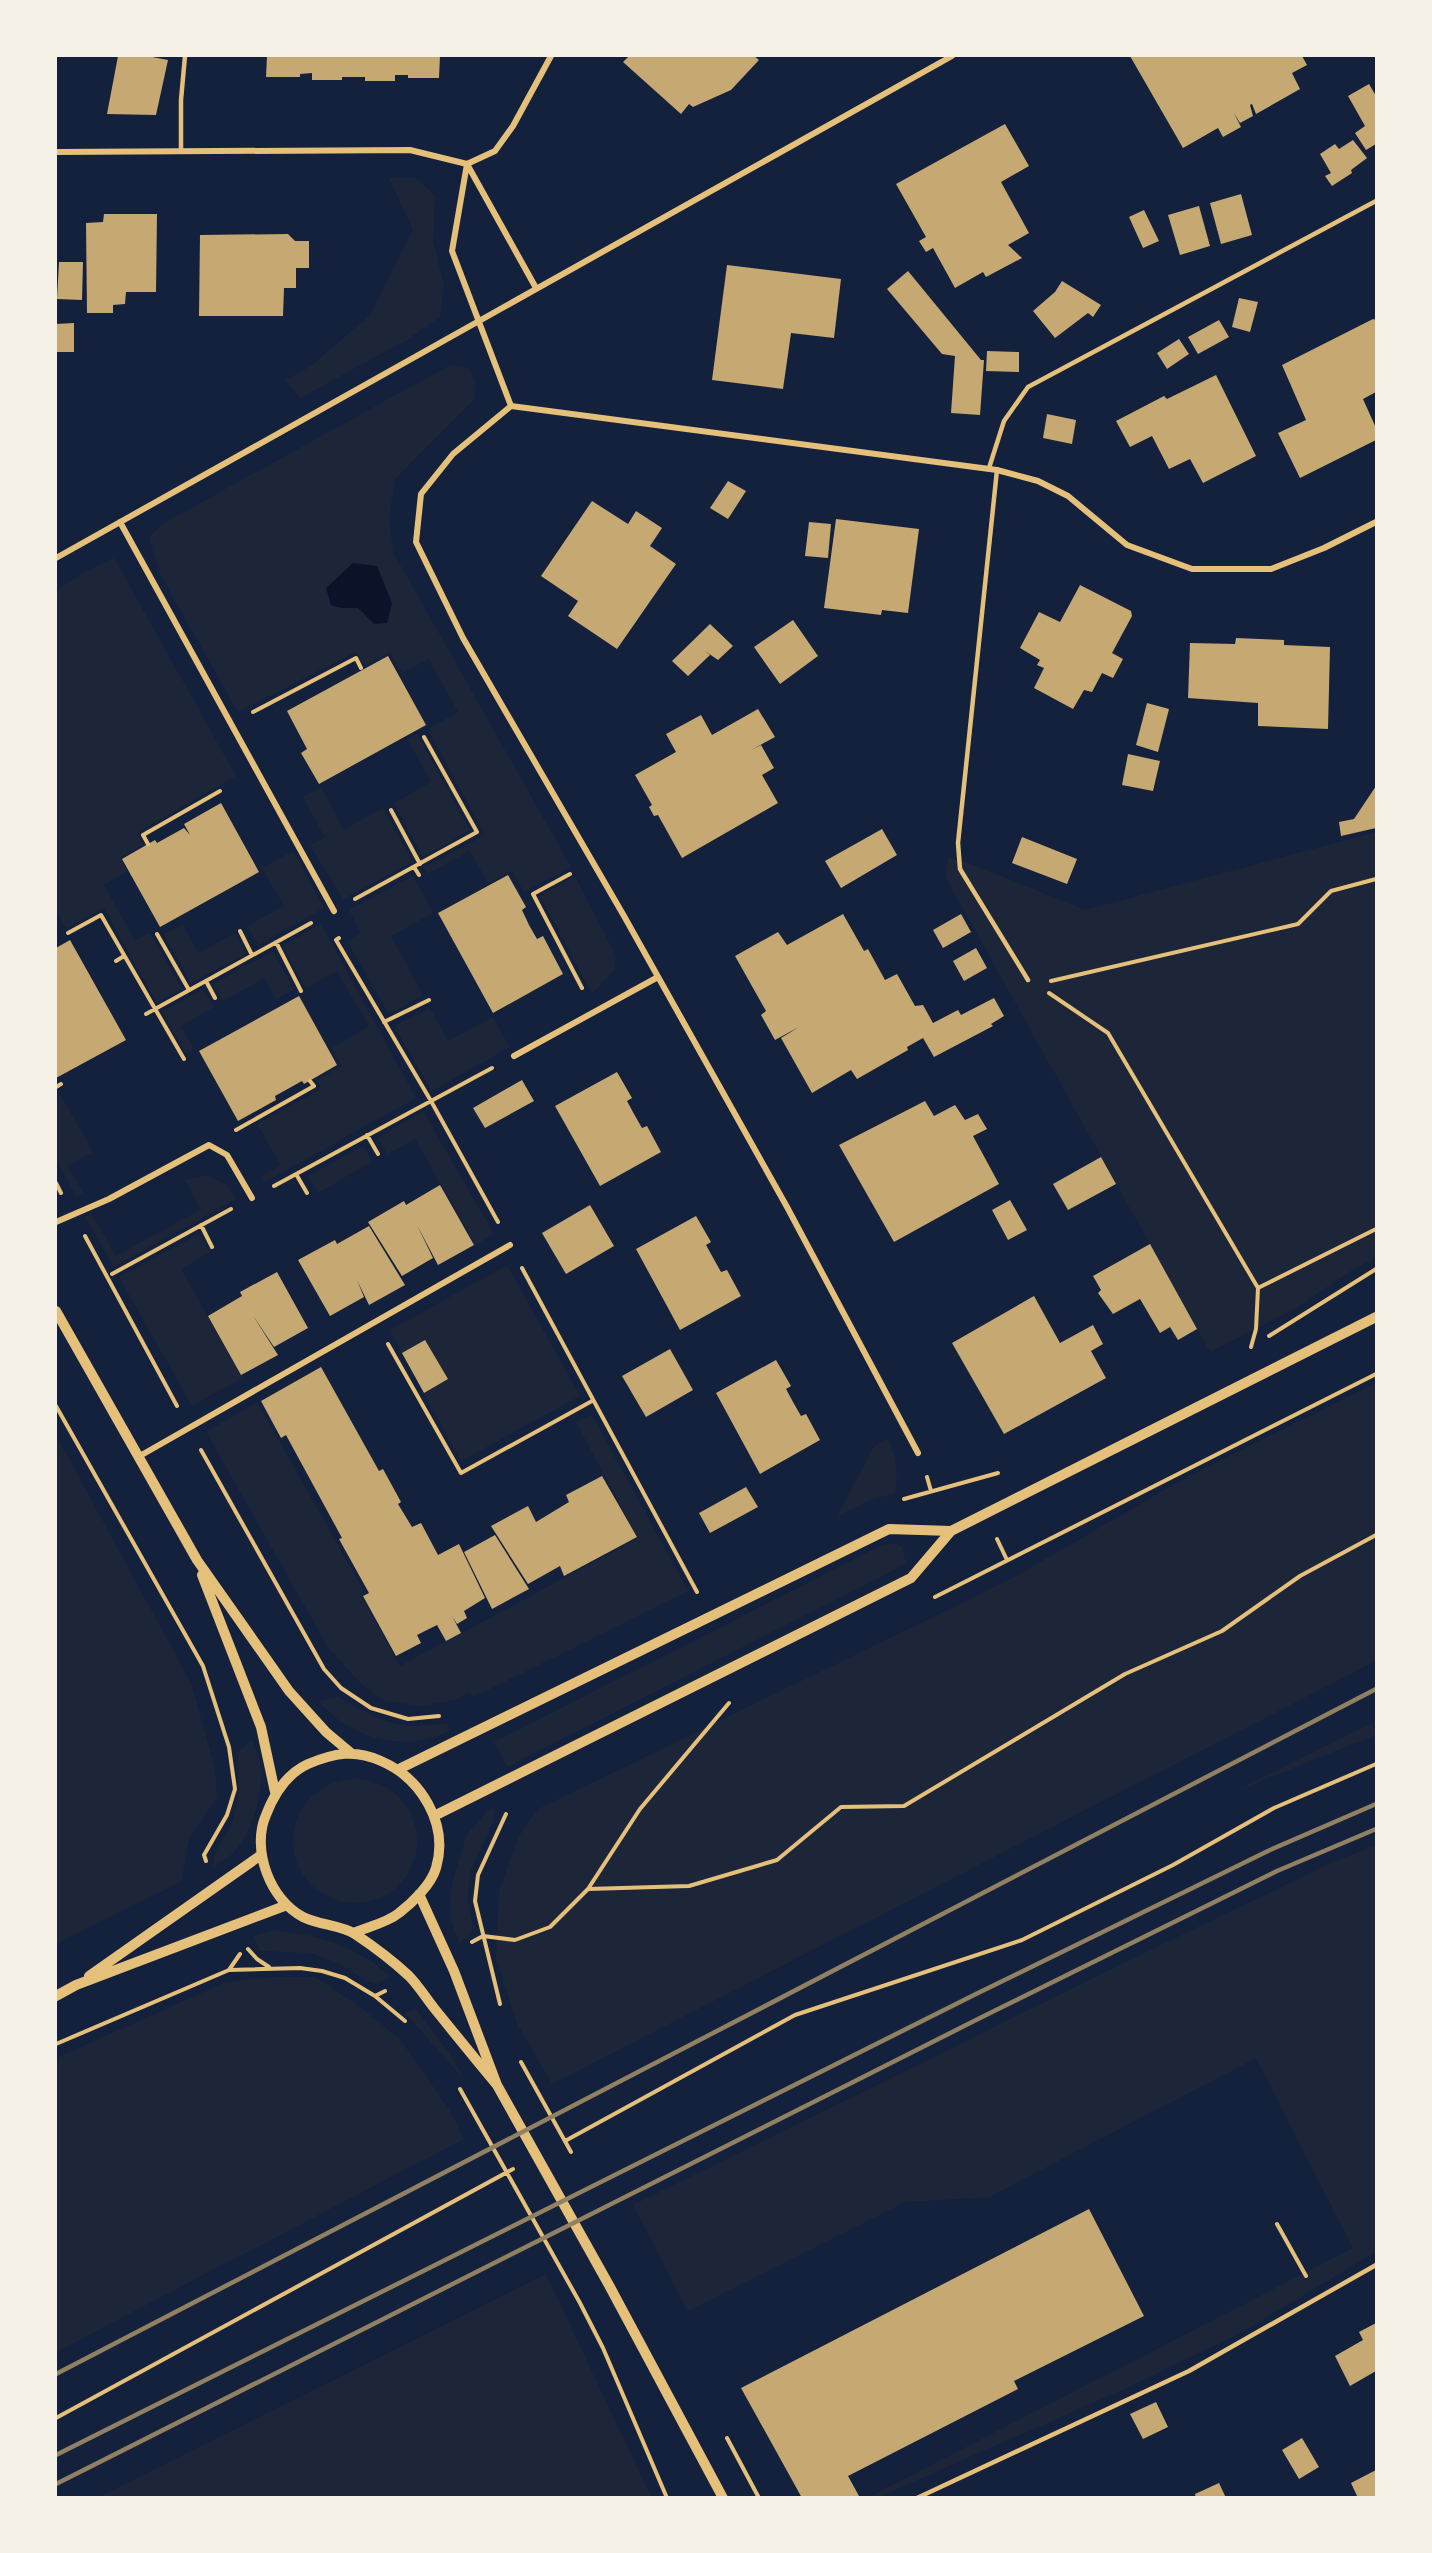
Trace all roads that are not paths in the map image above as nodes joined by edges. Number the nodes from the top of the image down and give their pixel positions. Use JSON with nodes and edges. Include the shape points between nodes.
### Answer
{"nodes":[{"id":1,"x":185,"y":56,"type":"edge"},
{"id":2,"x":551,"y":56,"type":"edge"},
{"id":3,"x":952,"y":56,"type":"edge"},
{"id":4,"x":182,"y":150,"type":"junction"},
{"id":5,"x":56,"y":152,"type":"edge"},
{"id":6,"x":467,"y":164,"type":"junction"},
{"id":7,"x":1377,"y":201,"type":"edge"},
{"id":8,"x":536,"y":288,"type":"junction"},
{"id":9,"x":478,"y":319,"type":"junction"},
{"id":10,"x":511,"y":406,"type":"junction"},
{"id":11,"x":993,"y":469,"type":"junction"},
{"id":12,"x":120,"y":522,"type":"junction"},
{"id":13,"x":1377,"y":522,"type":"edge"},
{"id":14,"x":56,"y":558,"type":"edge"},
{"id":15,"x":334,"y":911,"type":"road end"},
{"id":16,"x":658,"y":977,"type":"junction"},
{"id":17,"x":1028,"y":980,"type":"road end"},
{"id":18,"x":514,"y":1056,"type":"road end"},
{"id":19,"x":252,"y":1198,"type":"road end"},
{"id":20,"x":56,"y":1222,"type":"edge"},
{"id":21,"x":510,"y":1245,"type":"dead end"},
{"id":22,"x":56,"y":1311,"type":"edge"},
{"id":23,"x":1377,"y":1317,"type":"edge"},
{"id":24,"x":918,"y":1453,"type":"dead end"},
{"id":25,"x":138,"y":1457,"type":"junction"},
{"id":26,"x":951,"y":1531,"type":"junction"},
{"id":27,"x":197,"y":1560,"type":"junction"},
{"id":28,"x":351,"y":1753,"type":"junction"},
{"id":29,"x":399,"y":1768,"type":"junction"},
{"id":30,"x":275,"y":1792,"type":"junction"},
{"id":31,"x":434,"y":1816,"type":"junction"},
{"id":32,"x":261,"y":1855,"type":"junction"},
{"id":33,"x":419,"y":1894,"type":"junction"},
{"id":34,"x":287,"y":1905,"type":"junction"},
{"id":35,"x":353,"y":1933,"type":"junction"},
{"id":36,"x":76,"y":1985,"type":"junction"},
{"id":37,"x":56,"y":1996,"type":"edge"},
{"id":38,"x":497,"y":2085,"type":"junction"},
{"id":39,"x":1377,"y":2265,"type":"edge"},
{"id":40,"x":723,"y":2498,"type":"edge"},
{"id":41,"x":917,"y":2498,"type":"edge"}],
"edges":[{"from":1,"to":4,"type":"lane"},
{"from":2,"to":6,"type":"street","via":[[495,151]]},
{"from":3,"to":8,"type":"street"},
{"from":4,"to":5,"type":"street"},
{"from":4,"to":6,"type":"street","via":[[410,150]]},
{"from":6,"to":8,"type":"street"},
{"from":6,"to":9,"type":"street","via":[[452,251]]},
{"from":7,"to":11,"type":"lane","via":[[1028,387],[1004,421]]},
{"from":8,"to":9,"type":"street"},
{"from":9,"to":10,"type":"street"},
{"from":9,"to":12,"type":"street"},
{"from":10,"to":11,"type":"street"},
{"from":10,"to":16,"type":"street","via":[[453,454],[421,494],[416,542],[463,638]]},
{"from":11,"to":13,"type":"street","via":[[1038,481],[1068,496],[1127,545],[1192,569],[1271,569]]},
{"from":11,"to":17,"type":"lane","via":[[958,843],[960,869]]},
{"from":12,"to":14,"type":"street"},
{"from":12,"to":15,"type":"street"},
{"from":16,"to":18,"type":"street"},
{"from":16,"to":24,"type":"street"},
{"from":19,"to":20,"type":"street","via":[[227,1155],[209,1145],[109,1199]]},
{"from":21,"to":25,"type":"street"},
{"from":22,"to":25,"type":"street"},
{"from":23,"to":26,"type":"street"},
{"from":25,"to":27,"type":"street"},
{"from":26,"to":29,"type":"street","via":[[889,1529]]},
{"from":26,"to":31,"type":"street","via":[[911,1578]]},
{"from":27,"to":28,"type":"street","via":[[289,1691]]},
{"from":27,"to":30,"type":"street","via":[[261,1727]]},
{"from":28,"to":29,"type":"street"},
{"from":28,"to":30,"type":"street","via":[[330,1755],[299,1768]]},
{"from":29,"to":31,"type":"street","via":[[421,1791]]},
{"from":30,"to":32,"type":"street","via":[[262,1823]]},
{"from":31,"to":33,"type":"street","via":[[439,1839],[436,1869]]},
{"from":32,"to":34,"type":"street","via":[[274,1889]]},
{"from":32,"to":36,"type":"street"},
{"from":33,"to":35,"type":"street","via":[[397,1915]]},
{"from":33,"to":38,"type":"street","via":[[454,1971]]},
{"from":34,"to":35,"type":"street","via":[[303,1917]]},
{"from":34,"to":36,"type":"street"},
{"from":35,"to":38,"type":"street","via":[[410,1977]]},
{"from":36,"to":37,"type":"street"},
{"from":38,"to":40,"type":"street"},
{"from":39,"to":41,"type":"lane","via":[[1189,2371]]}]}
